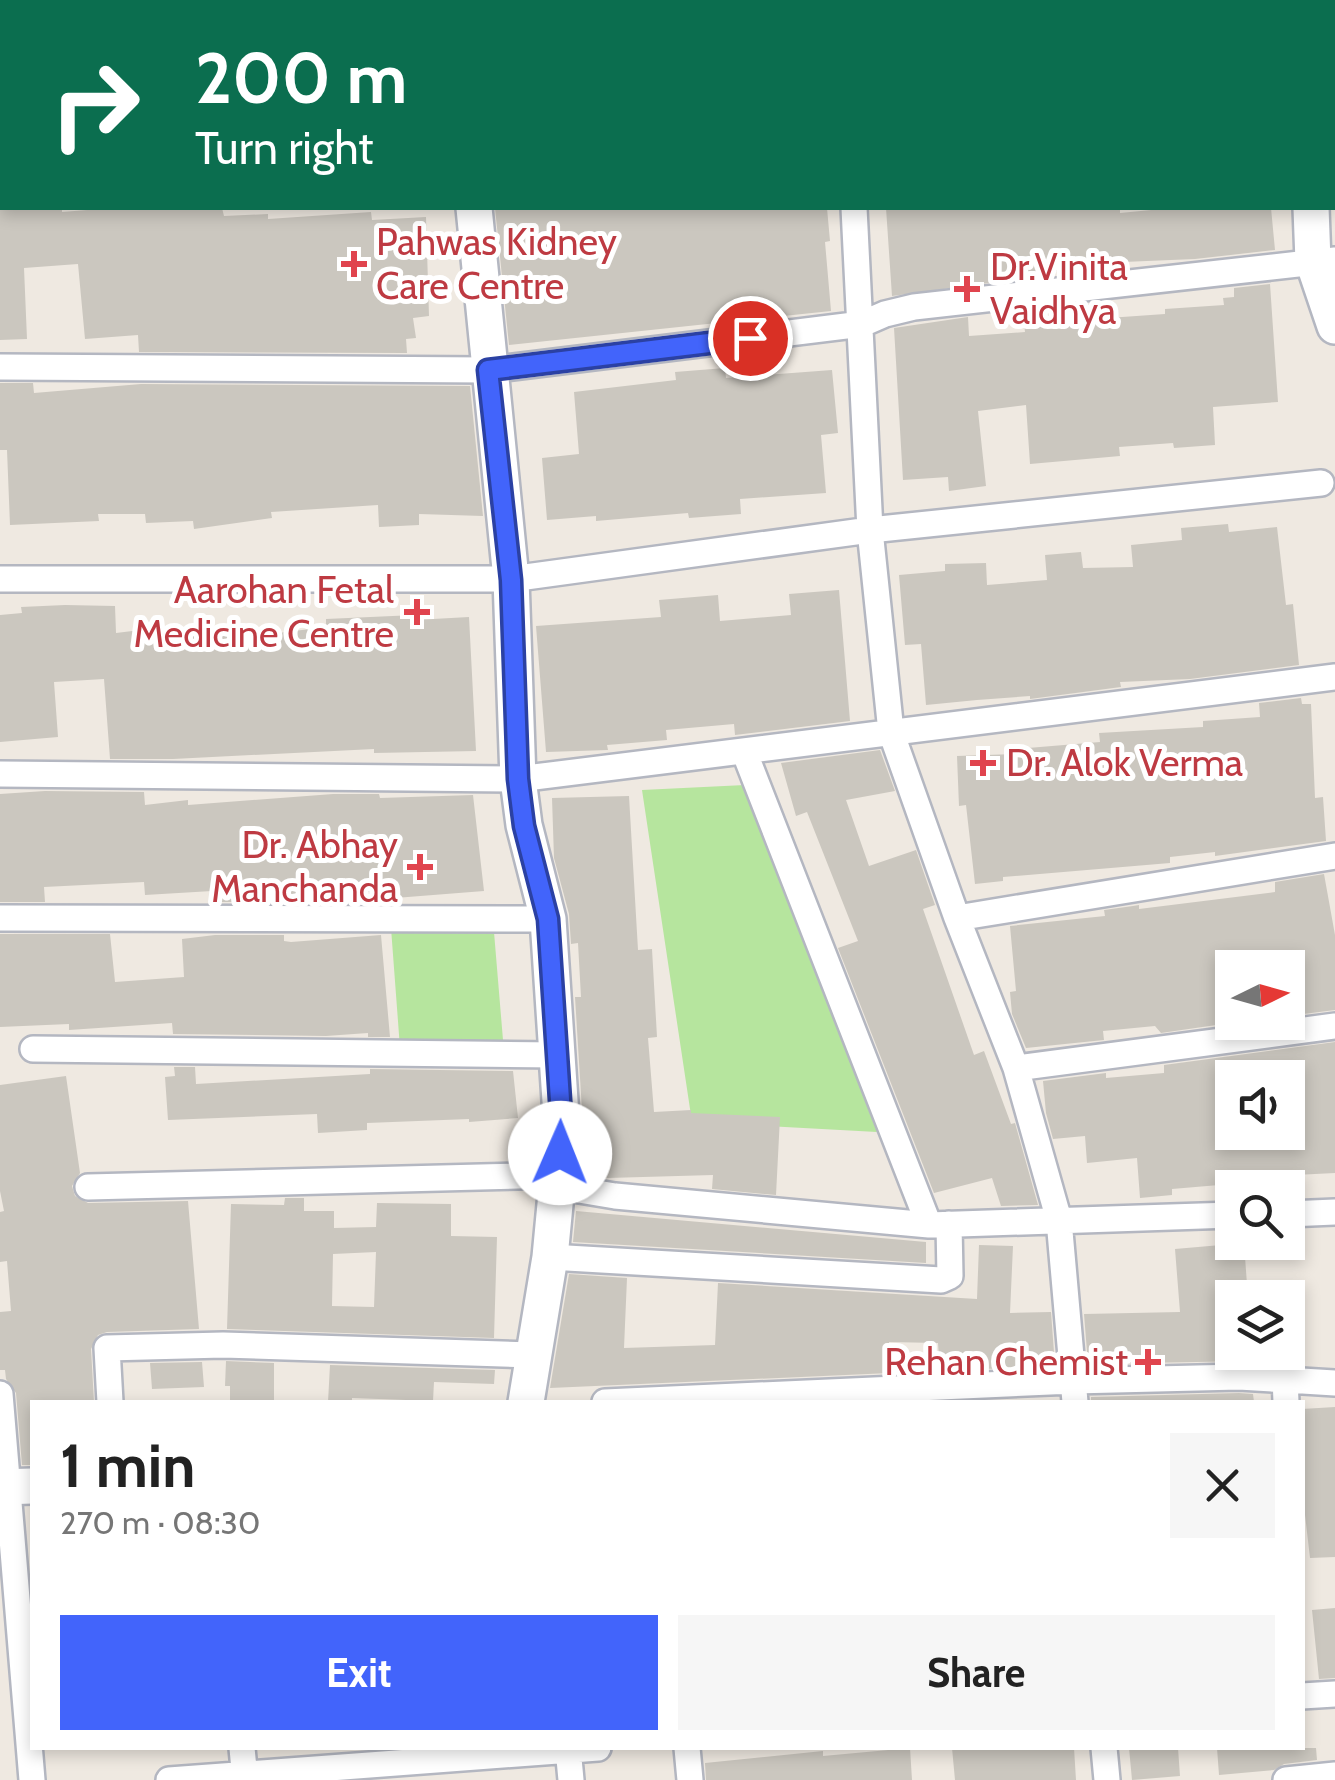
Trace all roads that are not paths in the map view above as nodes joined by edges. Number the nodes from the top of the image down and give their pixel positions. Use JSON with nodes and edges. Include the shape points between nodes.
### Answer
{"nodes":[{"id":1,"x":474,"y":210,"type":"edge"},
{"id":2,"x":854,"y":210,"type":"edge"},
{"id":3,"x":1312,"y":210,"type":"edge"},
{"id":4,"x":1324,"y":260,"type":"edge"},
{"id":5,"x":862,"y":324,"type":"junction"},
{"id":6,"x":1335,"y":326,"type":"edge"},
{"id":7,"x":0,"y":367,"type":"edge"},
{"id":8,"x":488,"y":370,"type":"junction"},
{"id":9,"x":1321,"y":483,"type":"dead end"},
{"id":10,"x":870,"y":530,"type":"junction"},
{"id":11,"x":0,"y":579,"type":"edge"},
{"id":12,"x":511,"y":580,"type":"junction"},
{"id":13,"x":1335,"y":677,"type":"edge"},
{"id":14,"x":892,"y":732,"type":"junction"},
{"id":15,"x":744,"y":751,"type":"junction"},
{"id":16,"x":0,"y":774,"type":"edge"},
{"id":17,"x":518,"y":779,"type":"junction"},
{"id":18,"x":1335,"y":856,"type":"edge"},
{"id":19,"x":0,"y":918,"type":"edge"},
{"id":20,"x":957,"y":918,"type":"junction"},
{"id":21,"x":548,"y":919,"type":"junction"},
{"id":22,"x":1335,"y":1026,"type":"edge"},
{"id":23,"x":33,"y":1049,"type":"dead end"},
{"id":24,"x":558,"y":1055,"type":"junction"},
{"id":25,"x":1016,"y":1068,"type":"junction"},
{"id":26,"x":557,"y":1175,"type":"junction"},
{"id":27,"x":88,"y":1187,"type":"dead end"},
{"id":28,"x":1335,"y":1212,"type":"edge"},
{"id":29,"x":1305,"y":1213,"type":"edge"},
{"id":30,"x":1215,"y":1215,"type":"edge"},
{"id":31,"x":1059,"y":1220,"type":"junction"},
{"id":32,"x":939,"y":1224,"type":"junction"},
{"id":33,"x":550,"y":1257,"type":"junction"},
{"id":34,"x":532,"y":1355,"type":"junction"},
{"id":35,"x":1335,"y":1383,"type":"edge"},
{"id":36,"x":1285,"y":1390,"type":"edge"},
{"id":37,"x":1074,"y":1392,"type":"edge"},
{"id":38,"x":0,"y":1394,"type":"edge"},
{"id":39,"x":110,"y":1400,"type":"edge"},
{"id":40,"x":526,"y":1400,"type":"edge"},
{"id":41,"x":699,"y":1400,"type":"edge"},
{"id":42,"x":14,"y":1487,"type":"edge"},
{"id":43,"x":11,"y":1680,"type":"edge"},
{"id":44,"x":1335,"y":1694,"type":"edge"},
{"id":45,"x":1305,"y":1696,"type":"edge"},
{"id":46,"x":242,"y":1750,"type":"edge"},
{"id":47,"x":561,"y":1750,"type":"edge"},
{"id":48,"x":568,"y":1750,"type":"edge"},
{"id":49,"x":687,"y":1750,"type":"edge"},
{"id":50,"x":1104,"y":1750,"type":"edge"},
{"id":51,"x":478,"y":1762,"type":"edge"},
{"id":52,"x":349,"y":1765,"type":"edge"},
{"id":53,"x":1335,"y":1776,"type":"edge"},
{"id":54,"x":245,"y":1778,"type":"edge"},
{"id":55,"x":32,"y":1780,"type":"edge"},
{"id":56,"x":170,"y":1780,"type":"edge"},
{"id":57,"x":571,"y":1780,"type":"edge"},
{"id":58,"x":690,"y":1780,"type":"edge"},
{"id":59,"x":1107,"y":1780,"type":"edge"},
{"id":60,"x":1286,"y":1780,"type":"edge"}],
"edges":[{"from":1,"to":8,"type":"street"},
{"from":2,"to":5,"type":"street"},
{"from":3,"to":4,"type":"street"},
{"from":4,"to":5,"type":"street","via":[[914,308]]},
{"from":4,"to":6,"type":"street"},
{"from":5,"to":8,"type":"street"},
{"from":5,"to":10,"type":"street"},
{"from":7,"to":8,"type":"street"},
{"from":8,"to":12,"type":"street"},
{"from":9,"to":10,"type":"street"},
{"from":10,"to":12,"type":"street"},
{"from":10,"to":14,"type":"street"},
{"from":11,"to":12,"type":"street"},
{"from":12,"to":17,"type":"street"},
{"from":13,"to":14,"type":"street"},
{"from":14,"to":15,"type":"street"},
{"from":14,"to":20,"type":"street"},
{"from":15,"to":17,"type":"street"},
{"from":15,"to":32,"type":"street"},
{"from":16,"to":17,"type":"street"},
{"from":17,"to":21,"type":"street"},
{"from":18,"to":20,"type":"street"},
{"from":19,"to":21,"type":"street"},
{"from":20,"to":25,"type":"street"},
{"from":21,"to":24,"type":"street"},
{"from":22,"to":25,"type":"street"},
{"from":23,"to":24,"type":"street"},
{"from":24,"to":26,"type":"street"},
{"from":25,"to":31,"type":"street"},
{"from":26,"to":27,"type":"street"},
{"from":26,"to":32,"type":"street","via":[[579,1190],[616,1196]]},
{"from":26,"to":33,"type":"street"},
{"from":28,"to":29,"type":"street"},
{"from":30,"to":31,"type":"street"},
{"from":31,"to":32,"type":"street"},
{"from":31,"to":37,"type":"street"},
{"from":32,"to":33,"type":"street","via":[[952,1264],[950,1276],[941,1280]]},
{"from":33,"to":34,"type":"street"},
{"from":34,"to":39,"type":"street","via":[[108,1348]]},
{"from":34,"to":40,"type":"street"},
{"from":35,"to":36,"type":"street"},
{"from":36,"to":37,"type":"street"},
{"from":37,"to":41,"type":"street"},
{"from":38,"to":42,"type":"street"},
{"from":42,"to":43,"type":"street"},
{"from":43,"to":55,"type":"street"},
{"from":44,"to":45,"type":"street"},
{"from":46,"to":54,"type":"street"},
{"from":47,"to":51,"type":"street"},
{"from":48,"to":57,"type":"street"},
{"from":49,"to":58,"type":"street"},
{"from":50,"to":59,"type":"street"},
{"from":51,"to":52,"type":"street"},
{"from":52,"to":54,"type":"street"},
{"from":53,"to":60,"type":"street"},
{"from":54,"to":56,"type":"street"}]}
